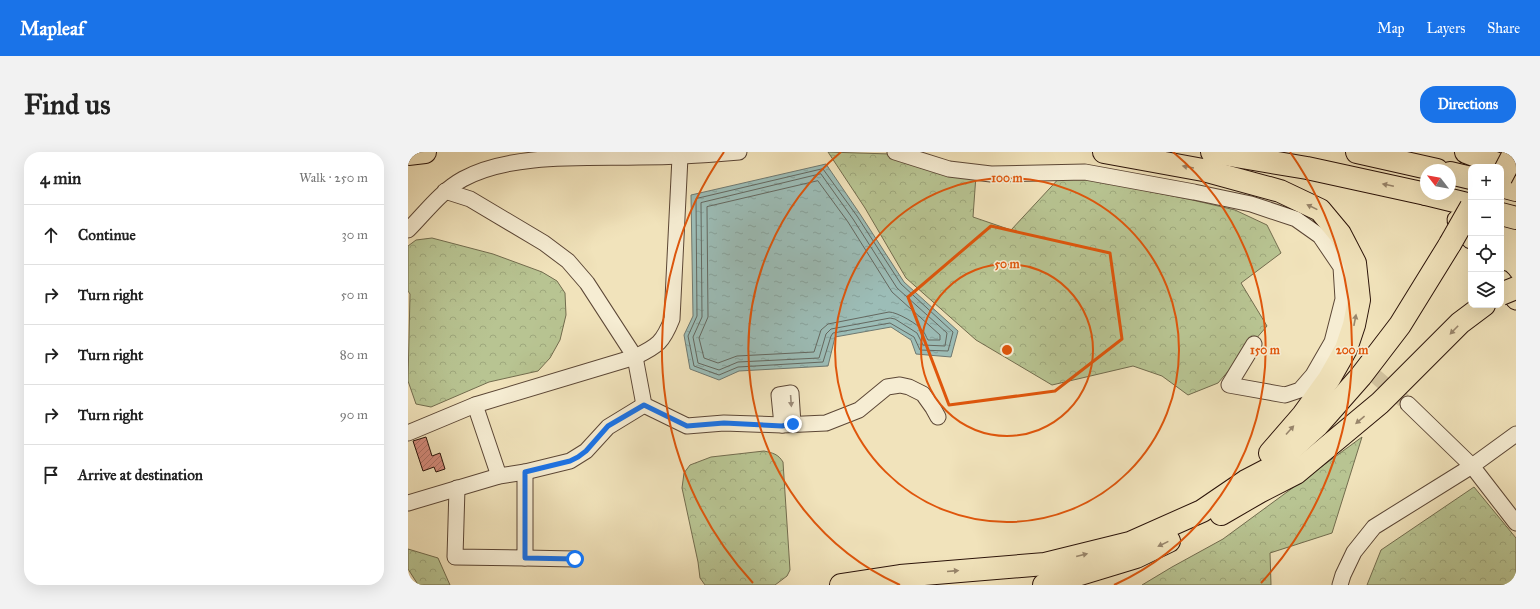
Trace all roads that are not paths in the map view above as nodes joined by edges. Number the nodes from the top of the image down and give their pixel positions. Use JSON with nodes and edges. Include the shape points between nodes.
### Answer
{"nodes":[{"id":1,"x":425,"y":152,"type":"edge"},
{"id":2,"x":739,"y":152,"type":"edge"},
{"id":3,"x":895,"y":152,"type":"edge"},
{"id":4,"x":1104,"y":152,"type":"edge"},
{"id":5,"x":1212,"y":152,"type":"edge"},
{"id":6,"x":1357,"y":152,"type":"edge"},
{"id":7,"x":1466,"y":152,"type":"edge"},
{"id":8,"x":408,"y":154,"type":"edge"},
{"id":9,"x":682,"y":154,"type":"edge"},
{"id":10,"x":1511,"y":158,"type":"edge"},
{"id":11,"x":1498,"y":164,"type":"edge"},
{"id":12,"x":1420,"y":166,"type":"edge"},
{"id":13,"x":1504,"y":172,"type":"edge"},
{"id":14,"x":1456,"y":174,"type":"edge"},
{"id":15,"x":1468,"y":177,"type":"edge"},
{"id":16,"x":1504,"y":187,"type":"edge"},
{"id":17,"x":1516,"y":190,"type":"edge"},
{"id":18,"x":445,"y":191,"type":"junction"},
{"id":19,"x":1420,"y":193,"type":"edge"},
{"id":20,"x":1433,"y":200,"type":"edge"},
{"id":21,"x":1504,"y":215,"type":"edge"},
{"id":22,"x":1516,"y":218,"type":"edge"},
{"id":23,"x":1465,"y":228,"type":"edge"},
{"id":24,"x":408,"y":230,"type":"edge"},
{"id":25,"x":1504,"y":284,"type":"edge"},
{"id":26,"x":1516,"y":288,"type":"edge"},
{"id":27,"x":1504,"y":293,"type":"edge"},
{"id":28,"x":1516,"y":300,"type":"edge"},
{"id":29,"x":1480,"y":308,"type":"edge"},
{"id":30,"x":1254,"y":344,"type":"dead end"},
{"id":31,"x":635,"y":357,"type":"junction"},
{"id":32,"x":1408,"y":404,"type":"tunnel mouth"},
{"id":33,"x":475,"y":405,"type":"junction"},
{"id":34,"x":644,"y":405,"type":"junction"},
{"id":35,"x":938,"y":417,"type":"dead end"},
{"id":36,"x":408,"y":433,"type":"edge"},
{"id":37,"x":1516,"y":434,"type":"edge"},
{"id":38,"x":1472,"y":466,"type":"junction"},
{"id":39,"x":525,"y":472,"type":"junction"},
{"id":40,"x":499,"y":476,"type":"junction"},
{"id":41,"x":1253,"y":487,"type":"junction"},
{"id":42,"x":457,"y":488,"type":"junction"},
{"id":43,"x":408,"y":502,"type":"edge"},
{"id":44,"x":1516,"y":523,"type":"edge"},
{"id":45,"x":525,"y":558,"type":"junction"},
{"id":46,"x":575,"y":559,"type":"dead end"},
{"id":47,"x":841,"y":585,"type":"edge"},
{"id":48,"x":1044,"y":585,"type":"edge"},
{"id":49,"x":1340,"y":585,"type":"edge"}],
"edges":[{"from":1,"to":8,"type":"highway"},
{"from":2,"to":9,"type":"street"},
{"from":3,"to":30,"type":"street","via":[[949,169],[991,174],[1085,172],[1251,204],[1296,219],[1320,236],[1341,267],[1343,299],[1336,344],[1300,390],[1285,395],[1229,385]]},
{"from":41,"to":4,"type":"highway","one_way":true,"via":[[1329,379],[1346,349],[1359,300],[1355,263],[1340,234],[1320,210],[1280,191],[1203,170]]},
{"from":19,"to":5,"type":"highway","one_way":true,"via":[[1307,168]]},
{"from":6,"to":12,"type":"highway"},
{"from":7,"to":10,"type":"highway"},
{"from":9,"to":18,"type":"street","via":[[550,158],[493,166],[462,179]]},
{"from":9,"to":31,"type":"street","via":[[672,319],[665,335],[654,348]]},
{"from":10,"to":11,"type":"highway"},
{"from":10,"to":13,"type":"highway","bridge":true},
{"from":14,"to":15,"type":"highway"},
{"from":16,"to":17,"type":"highway"},
{"from":18,"to":24,"type":"street"},
{"from":18,"to":31,"type":"street","via":[[470,198],[544,243],[568,261],[588,283]]},
{"from":20,"to":23,"type":"highway"},
{"from":21,"to":22,"type":"highway"},
{"from":23,"to":41,"type":"highway","via":[[1400,325],[1361,376],[1317,426]]},
{"from":25,"to":28,"type":"main road"},
{"from":26,"to":27,"type":"highway","bridge":true},
{"from":29,"to":41,"type":"highway","one_way":true,"via":[[1460,323],[1380,403],[1296,473]]},
{"from":31,"to":33,"type":"street"},
{"from":31,"to":34,"type":"street"},
{"from":32,"to":38,"type":"street"},
{"from":33,"to":36,"type":"street"},
{"from":33,"to":40,"type":"street"},
{"from":34,"to":35,"type":"street","via":[[687,426],[826,422],[859,410],[887,387],[900,385],[923,394]]},
{"from":34,"to":39,"type":"street","via":[[608,426],[578,457]]},
{"from":37,"to":38,"type":"street"},
{"from":38,"to":44,"type":"street"},
{"from":38,"to":49,"type":"street","via":[[1374,527],[1354,552]]},
{"from":39,"to":40,"type":"street"},
{"from":39,"to":45,"type":"street"},
{"from":40,"to":42,"type":"street"},
{"from":47,"to":41,"type":"highway","one_way":true,"via":[[900,576],[1045,564],[1130,543]]},
{"from":41,"to":48,"type":"highway","one_way":true,"via":[[1206,523],[1136,557]]},
{"from":42,"to":43,"type":"street"},
{"from":42,"to":45,"type":"street","via":[[455,557]]},
{"from":45,"to":46,"type":"street"}]}
